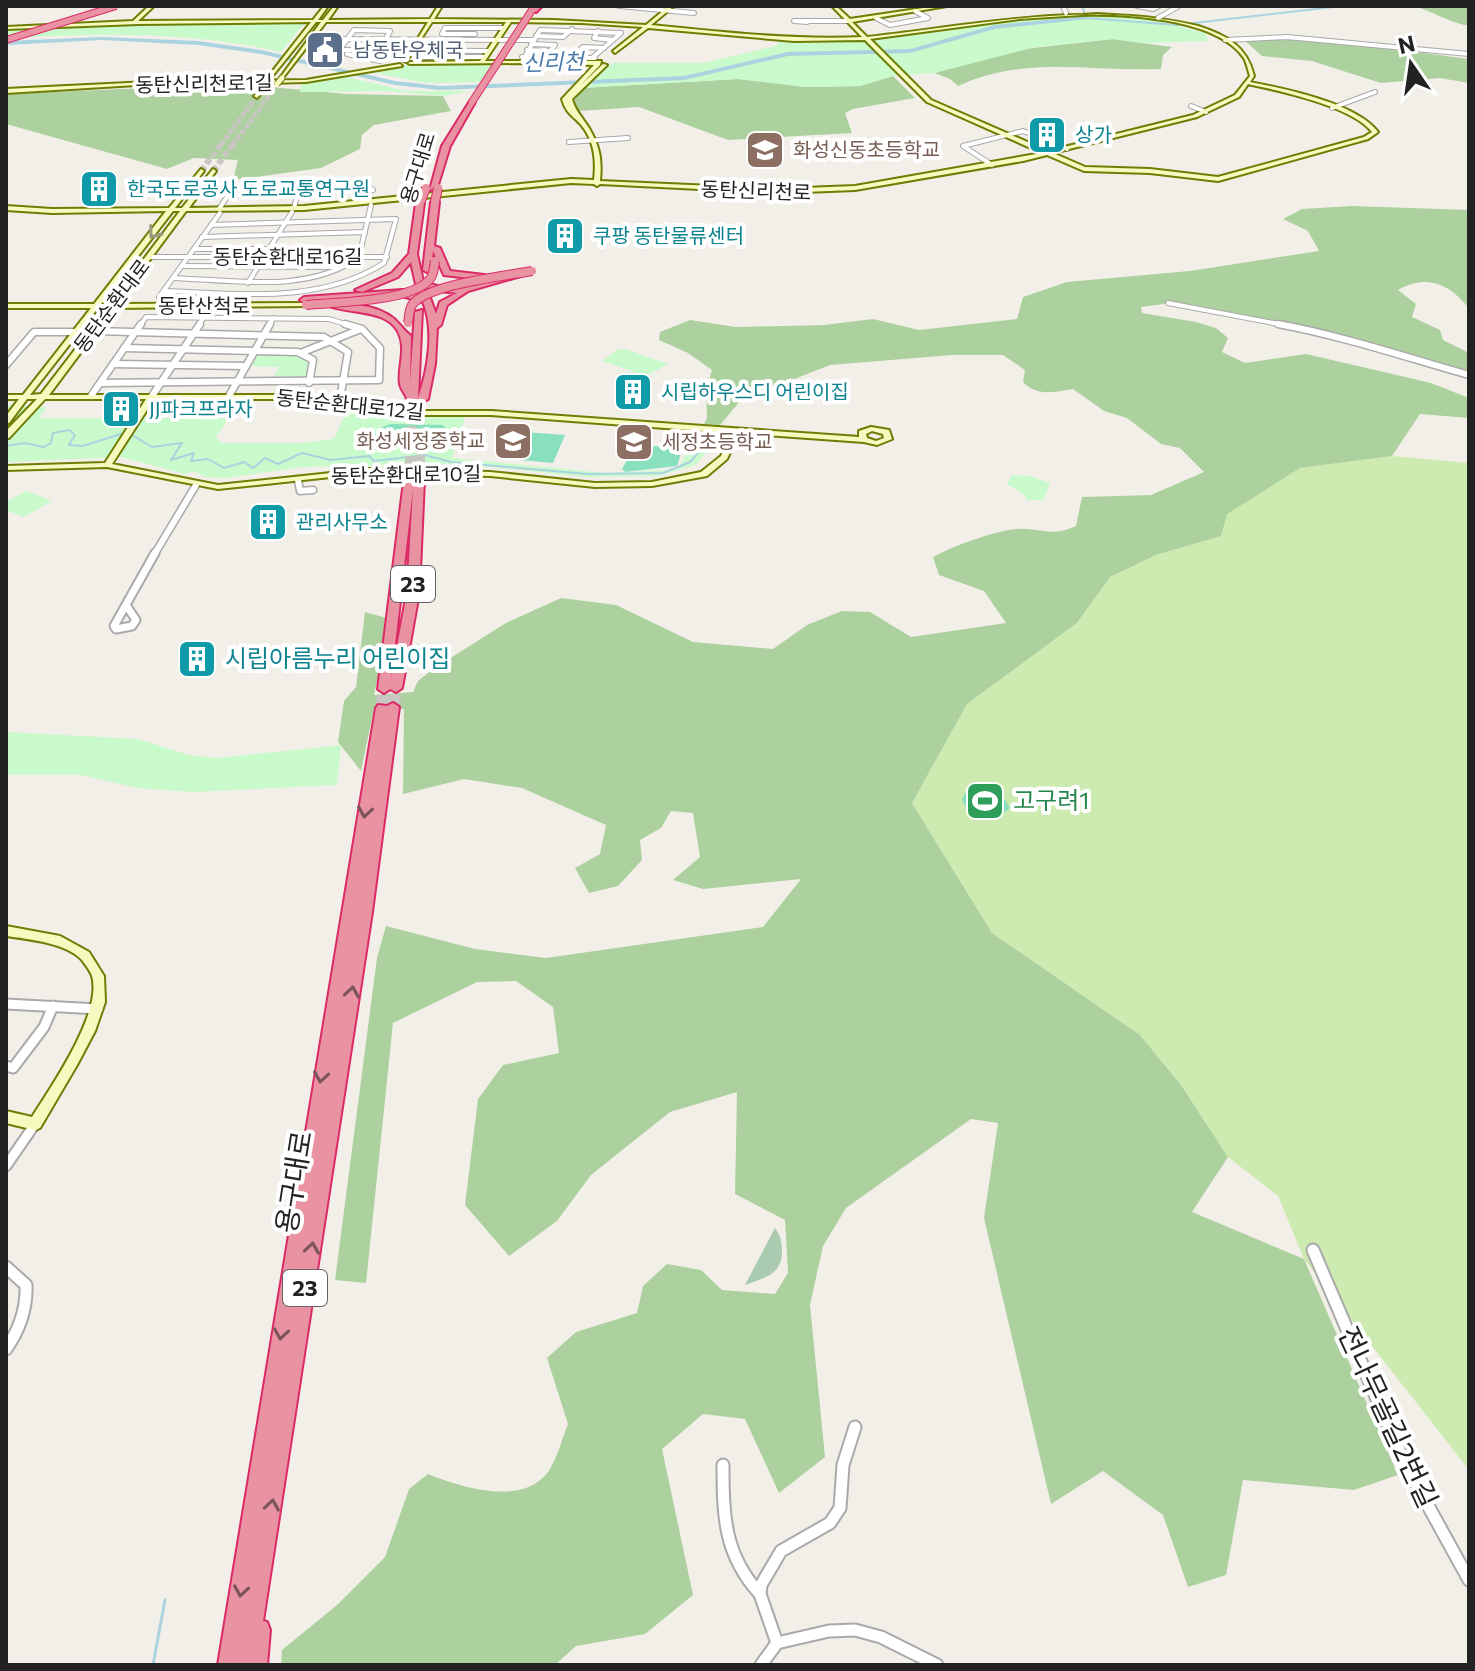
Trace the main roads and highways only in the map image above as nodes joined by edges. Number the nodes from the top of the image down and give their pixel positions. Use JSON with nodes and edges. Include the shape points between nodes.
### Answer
{"nodes":[{"id":1,"x":109,"y":6,"type":"edge"},
{"id":2,"x":116,"y":6,"type":"edge"},
{"id":3,"x":152,"y":6,"type":"edge"},
{"id":4,"x":326,"y":6,"type":"edge"},
{"id":5,"x":336,"y":6,"type":"edge"},
{"id":6,"x":440,"y":6,"type":"edge"},
{"id":7,"x":672,"y":6,"type":"edge"},
{"id":8,"x":834,"y":6,"type":"edge"},
{"id":9,"x":945,"y":6,"type":"edge"},
{"id":10,"x":535,"y":8,"type":"edge"},
{"id":11,"x":1067,"y":10,"type":"edge"},
{"id":12,"x":321,"y":13,"type":"junction"},
{"id":13,"x":331,"y":13,"type":"junction"},
{"id":14,"x":136,"y":20,"type":"junction"},
{"id":15,"x":315,"y":20,"type":"junction"},
{"id":16,"x":325,"y":20,"type":"junction"},
{"id":17,"x":431,"y":20,"type":"junction"},
{"id":18,"x":509,"y":21,"type":"junction"},
{"id":19,"x":849,"y":21,"type":"junction"},
{"id":20,"x":645,"y":26,"type":"junction"},
{"id":21,"x":6,"y":27,"type":"edge"},
{"id":22,"x":309,"y":27,"type":"junction"},
{"id":23,"x":320,"y":28,"type":"junction"},
{"id":24,"x":6,"y":39,"type":"edge"},
{"id":25,"x":866,"y":39,"type":"junction"},
{"id":26,"x":483,"y":60,"type":"junction"},
{"id":27,"x":405,"y":63,"type":"junction"},
{"id":28,"x":600,"y":64,"type":"junction"},
{"id":29,"x":1253,"y":83,"type":"junction"},
{"id":30,"x":6,"y":91,"type":"edge"},
{"id":31,"x":257,"y":96,"type":"tunnel mouth"},
{"id":32,"x":269,"y":96,"type":"tunnel mouth"},
{"id":33,"x":1047,"y":156,"type":"junction"},
{"id":34,"x":201,"y":171,"type":"tunnel mouth"},
{"id":35,"x":213,"y":171,"type":"tunnel mouth"},
{"id":36,"x":597,"y":182,"type":"junction"},
{"id":37,"x":436,"y":185,"type":"junction"},
{"id":38,"x":431,"y":202,"type":"junction"},
{"id":39,"x":6,"y":208,"type":"edge"},
{"id":40,"x":171,"y":210,"type":"junction"},
{"id":41,"x":183,"y":210,"type":"junction"},
{"id":42,"x":436,"y":248,"type":"junction"},
{"id":43,"x":413,"y":254,"type":"junction"},
{"id":44,"x":423,"y":270,"type":"dead end"},
{"id":45,"x":532,"y":271,"type":"junction"},
{"id":46,"x":305,"y":302,"type":"junction"},
{"id":47,"x":6,"y":304,"type":"edge"},
{"id":48,"x":99,"y":304,"type":"junction"},
{"id":49,"x":113,"y":304,"type":"junction"},
{"id":50,"x":422,"y":312,"type":"dead end"},
{"id":51,"x":88,"y":319,"type":"junction"},
{"id":52,"x":101,"y":320,"type":"junction"},
{"id":53,"x":407,"y":344,"type":"junction"},
{"id":54,"x":431,"y":353,"type":"junction"},
{"id":55,"x":38,"y":382,"type":"junction"},
{"id":56,"x":54,"y":383,"type":"junction"},
{"id":57,"x":44,"y":396,"type":"junction"},
{"id":58,"x":152,"y":396,"type":"junction"},
{"id":59,"x":6,"y":397,"type":"edge"},
{"id":60,"x":25,"y":400,"type":"junction"},
{"id":61,"x":418,"y":402,"type":"junction"},
{"id":62,"x":6,"y":421,"type":"edge"},
{"id":63,"x":867,"y":430,"type":"junction"},
{"id":64,"x":736,"y":432,"type":"junction"},
{"id":65,"x":6,"y":436,"type":"edge"},
{"id":66,"x":848,"y":436,"type":"junction"},
{"id":67,"x":864,"y":440,"type":"junction"},
{"id":68,"x":107,"y":465,"type":"junction"},
{"id":69,"x":6,"y":468,"type":"edge"},
{"id":70,"x":414,"y":480,"type":"tunnel mouth"},
{"id":71,"x":390,"y":688,"type":"tunnel mouth"},
{"id":72,"x":356,"y":915,"type":"junction"},
{"id":73,"x":6,"y":931,"type":"edge"},
{"id":74,"x":6,"y":1117,"type":"edge"},
{"id":75,"x":265,"y":1552,"type":"junction"},
{"id":76,"x":229,"y":1665,"type":"edge"},
{"id":77,"x":245,"y":1665,"type":"edge"},
{"id":78,"x":256,"y":1665,"type":"edge"}],
"edges":[{"from":1,"to":24,"type":"highway","bridge":true},
{"from":2,"to":24,"type":"highway","bridge":true},
{"from":3,"to":14,"type":"main road"},
{"from":4,"to":12,"type":"main road"},
{"from":5,"to":13,"type":"main road"},
{"from":6,"to":17,"type":"main road"},
{"from":7,"to":20,"type":"main road"},
{"from":8,"to":19,"type":"main road"},
{"from":9,"to":19,"type":"main road"},
{"from":10,"to":37,"type":"highway","name":"용구대로","bridge":true,"via":[[474,102]]},
{"from":11,"to":25,"type":"main road"},
{"from":11,"to":29,"type":"main road","via":[[1159,17],[1196,26],[1228,39],[1251,65]]},
{"from":12,"to":13,"type":"main road"},
{"from":12,"to":15,"type":"main road"},
{"from":13,"to":16,"type":"main road"},
{"from":14,"to":15,"type":"main road"},
{"from":14,"to":21,"type":"main road"},
{"from":15,"to":16,"type":"main road"},
{"from":15,"to":22,"type":"main road"},
{"from":16,"to":17,"type":"main road"},
{"from":16,"to":23,"type":"main road"},
{"from":17,"to":18,"type":"main road"},
{"from":17,"to":20,"type":"main road","via":[[574,20]]},
{"from":17,"to":27,"type":"main road"},
{"from":18,"to":20,"type":"main road"},
{"from":18,"to":26,"type":"main road"},
{"from":19,"to":25,"type":"main road"},
{"from":20,"to":25,"type":"main road","via":[[784,39]]},
{"from":20,"to":28,"type":"main road"},
{"from":22,"to":23,"type":"main road"},
{"from":22,"to":31,"type":"main road"},
{"from":23,"to":32,"type":"main road"},
{"from":25,"to":33,"type":"main road","via":[[929,101]]},
{"from":26,"to":27,"type":"main road","name":"동탄신리천로1길"},
{"from":26,"to":28,"type":"main road","name":"동탄신리천로1길"},
{"from":27,"to":30,"type":"main road","name":"동탄신리천로1길","via":[[306,81]]},
{"from":28,"to":36,"type":"main road","via":[[575,88],[569,104],[594,141]]},
{"from":29,"to":33,"type":"main road","name":"동탄신리천로","via":[[1227,104],[1206,112]]},
{"from":29,"to":33,"type":"main road","name":"동탄신리천로","via":[[1239,101],[1213,113]]},
{"from":29,"to":33,"type":"main road","via":[[1367,121],[1375,132],[1227,177],[1093,171]]},
{"from":33,"to":36,"type":"main road","name":"동탄신리천로","via":[[884,184],[797,191]]},
{"from":33,"to":36,"type":"main road","name":"동탄신리천로","via":[[835,192],[754,193]]},
{"from":34,"to":40,"type":"main road","name":"동탄순환대로"},
{"from":35,"to":41,"type":"main road","name":"동탄순환대로"},
{"from":36,"to":41,"type":"main road","name":"동탄신리천로","via":[[293,210]]},
{"from":37,"to":38,"type":"highway","bridge":true},
{"from":37,"to":38,"type":"highway","name":"용구대로","bridge":true},
{"from":38,"to":42,"type":"highway"},
{"from":38,"to":43,"type":"highway"},
{"from":38,"to":44,"type":"highway","name":"용구대로"},
{"from":39,"to":40,"type":"main road","name":"동탄신리천로"},
{"from":40,"to":41,"type":"main road","name":"동탄신리천로"},
{"from":40,"to":48,"type":"main road","name":"동탄순환대로","one_way":true},
{"from":41,"to":49,"type":"main road","name":"동탄순환대로"},
{"from":42,"to":45,"type":"highway","via":[[443,269],[454,276]]},
{"from":42,"to":46,"type":"highway","bridge":true,"via":[[432,277],[414,290]]},
{"from":43,"to":45,"type":"highway","via":[[416,279],[440,290],[475,287]]},
{"from":43,"to":46,"type":"highway","via":[[395,275],[379,283]]},
{"from":45,"to":53,"type":"highway","bridge":true,"via":[[425,294],[410,307]]},
{"from":45,"to":54,"type":"highway","via":[[450,297],[439,312]]},
{"from":46,"to":49,"type":"main road","name":"동탄산척로"},
{"from":46,"to":53,"type":"highway","via":[[383,315],[398,325]]},
{"from":46,"to":54,"type":"highway","via":[[392,293],[421,297],[432,309]]},
{"from":47,"to":48,"type":"main road","name":"동탄산척로"},
{"from":48,"to":49,"type":"main road","name":"동탄산척로"},
{"from":48,"to":51,"type":"main road","name":"동탄순환대로"},
{"from":49,"to":52,"type":"main road","name":"동탄순환대로"},
{"from":50,"to":61,"type":"highway"},
{"from":51,"to":52,"type":"main road"},
{"from":51,"to":55,"type":"main road","name":"동탄순환대로"},
{"from":52,"to":56,"type":"main road","name":"동탄순환대로"},
{"from":53,"to":61,"type":"highway","via":[[405,385]]},
{"from":54,"to":61,"type":"highway","via":[[428,386]]},
{"from":55,"to":56,"type":"main road"},
{"from":55,"to":60,"type":"main road","name":"동탄순환대로"},
{"from":56,"to":57,"type":"main road","name":"동탄순환대로"},
{"from":57,"to":58,"type":"main road","name":"동탄순환대로12길"},
{"from":57,"to":60,"type":"main road","name":"동탄순환대로12길"},
{"from":57,"to":65,"type":"main road","name":"동탄순환대로"},
{"from":58,"to":64,"type":"main road","name":"동탄순환대로12길","via":[[284,397],[397,413],[491,413]]},
{"from":58,"to":68,"type":"main road"},
{"from":59,"to":60,"type":"main road","name":"동탄순환대로12길"},
{"from":60,"to":62,"type":"main road","name":"동탄순환대로"},
{"from":63,"to":66,"type":"main road","name":"동탄순환대로12길"},
{"from":63,"to":67,"type":"main road","via":[[861,435]]},
{"from":63,"to":67,"type":"main road","via":[[883,430],[889,436],[882,442]]},
{"from":64,"to":66,"type":"main road","name":"동탄순환대로12길"},
{"from":64,"to":68,"type":"main road","name":"동탄순환대로10길","via":[[715,467],[666,483],[595,485],[490,474],[368,471],[244,487],[196,485]]},
{"from":66,"to":67,"type":"main road","name":"동탄순환대로12길"},
{"from":68,"to":69,"type":"main road","name":"동탄순환대로10길"},
{"from":70,"to":71,"type":"highway","number":"23"},
{"from":72,"to":72,"type":"highway","name":"용구대로","number":"23","one_way":true,"via":[[367,891],[387,707],[351,892]]},
{"from":75,"to":72,"type":"highway","name":"용구대로","number":"23","one_way":true},
{"from":72,"to":76,"type":"highway","name":"용구대로","number":"23","one_way":true},
{"from":73,"to":74,"type":"main road","via":[[45,935],[77,948],[96,969],[101,993],[86,1038],[35,1124]]},
{"from":75,"to":77,"type":"highway","name":"용구대로","number":"23"},
{"from":75,"to":78,"type":"highway"}]}
